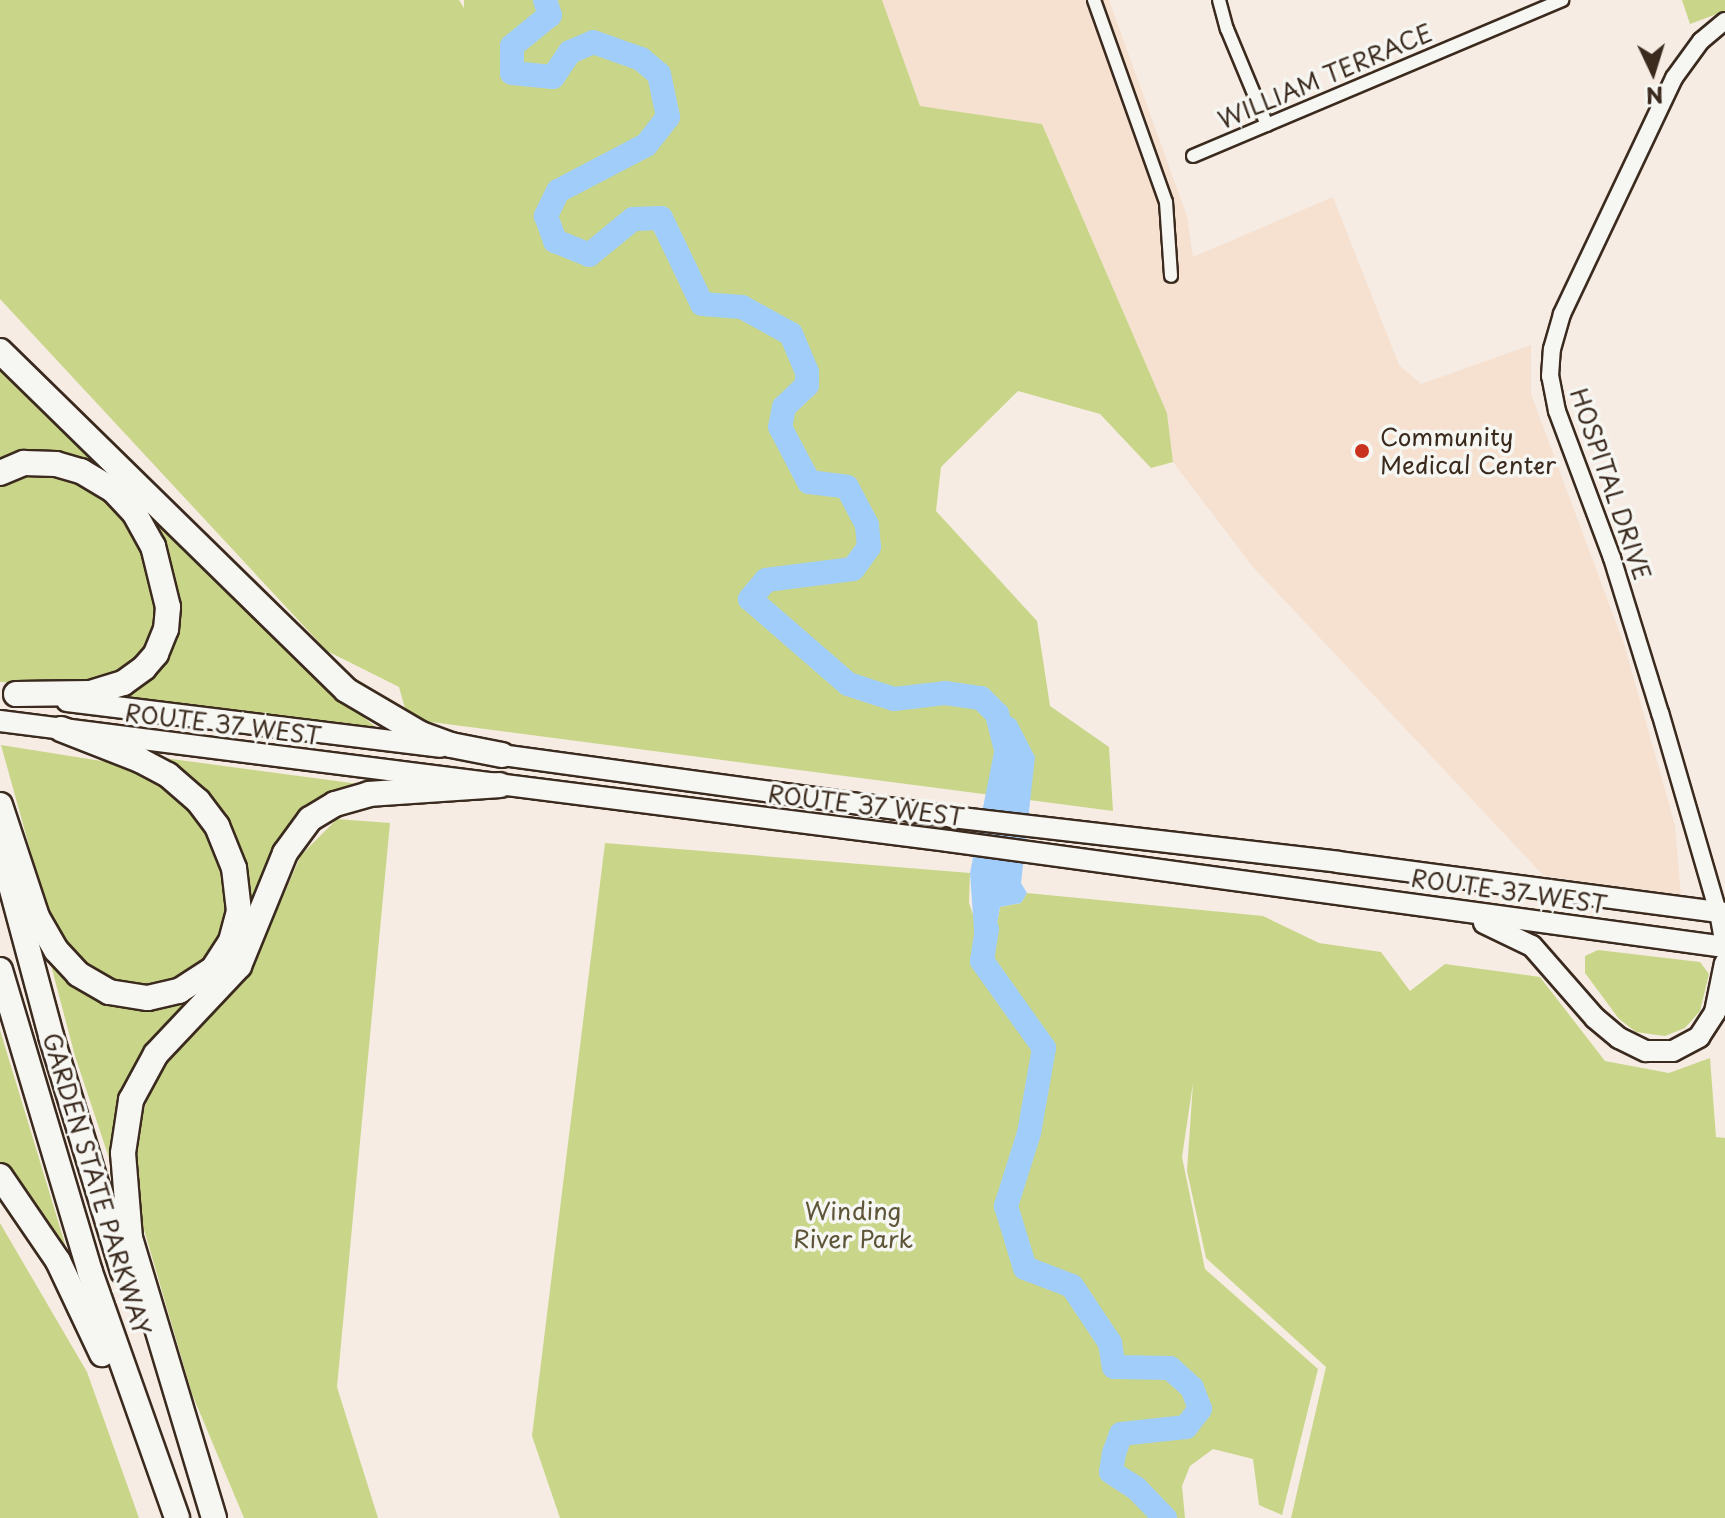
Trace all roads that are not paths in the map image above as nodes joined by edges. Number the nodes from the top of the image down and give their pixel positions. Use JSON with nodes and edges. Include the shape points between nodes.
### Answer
{"nodes":[{"id":1,"x":1094,"y":0,"type":"edge"},
{"id":2,"x":1219,"y":0,"type":"edge"},
{"id":3,"x":1562,"y":0,"type":"edge"},
{"id":4,"x":1531,"y":6,"type":"edge"},
{"id":5,"x":1725,"y":21,"type":"edge"},
{"id":6,"x":1267,"y":125,"type":"junction"},
{"id":7,"x":1193,"y":156,"type":"dead end"},
{"id":8,"x":1171,"y":276,"type":"dead end"},
{"id":9,"x":0,"y":351,"type":"edge"},
{"id":10,"x":0,"y":473,"type":"edge"},
{"id":11,"x":8,"y":693,"type":"edge"},
{"id":12,"x":0,"y":721,"type":"edge"},
{"id":13,"x":61,"y":729,"type":"junction"},
{"id":14,"x":502,"y":755,"type":"junction"},
{"id":15,"x":500,"y":785,"type":"junction"},
{"id":16,"x":0,"y":805,"type":"edge"},
{"id":17,"x":0,"y":845,"type":"edge"},
{"id":18,"x":1414,"y":905,"type":"junction"},
{"id":19,"x":1722,"y":913,"type":"edge"},
{"id":20,"x":1725,"y":948,"type":"edge"},
{"id":21,"x":1725,"y":963,"type":"edge"},
{"id":22,"x":0,"y":970,"type":"edge"},
{"id":23,"x":0,"y":1176,"type":"edge"},
{"id":24,"x":163,"y":1518,"type":"edge"},
{"id":25,"x":177,"y":1518,"type":"edge"},
{"id":26,"x":212,"y":1518,"type":"edge"}],
"edges":[{"from":1,"to":8,"type":"street","via":[[1163,192]]},
{"from":2,"to":6,"type":"street"},
{"from":3,"to":4,"type":"street","name":"WILLIAM TERRACE"},
{"from":4,"to":6,"type":"street","name":"WILLIAM TERRACE"},
{"from":5,"to":19,"type":"street","name":"HOSPITAL DRIVE","via":[[1701,41],[1674,78],[1562,314],[1550,376],[1557,411],[1612,558]]},
{"from":6,"to":7,"type":"street","name":"WILLIAM TERRACE"},
{"from":9,"to":14,"type":"highway","via":[[346,690],[421,734]]},
{"from":10,"to":11,"type":"highway","via":[[24,463],[56,464],[81,471],[113,490],[148,535],[168,607],[156,654],[123,683],[90,693]]},
{"from":11,"to":14,"type":"highway","name":"ROUTE 37 WEST"},
{"from":12,"to":13,"type":"highway","name":"ROUTE 37 WEST"},
{"from":13,"to":15,"type":"highway","name":"ROUTE 37 WEST"},
{"from":13,"to":16,"type":"highway","via":[[168,775],[217,826],[234,868],[239,911],[231,941],[213,969],[190,987],[148,998],[109,992],[78,974],[37,917]]},
{"from":14,"to":19,"type":"highway","name":"ROUTE 37 WEST"},
{"from":15,"to":18,"type":"highway","name":"ROUTE 37 WEST"},
{"from":15,"to":26,"type":"highway","via":[[369,794],[335,804],[310,819],[285,853],[239,966],[156,1054],[131,1100],[123,1153],[130,1238]]},
{"from":17,"to":26,"type":"highway","name":"GARDEN STATE PARKWAY","via":[[100,1198],[156,1372]]},
{"from":18,"to":20,"type":"highway","name":"ROUTE 37 WEST"},
{"from":18,"to":21,"type":"highway","via":[[1485,923],[1532,946],[1595,1018],[1646,1051],[1673,1051],[1699,1037],[1715,1012]]},
{"from":19,"to":20,"type":"street","name":"HOSPITAL DRIVE"},
{"from":22,"to":25,"type":"highway","name":"GARDEN STATE PARKWAY","via":[[90,1272]]},
{"from":23,"to":24,"type":"highway","via":[[50,1246],[84,1311]]}]}
